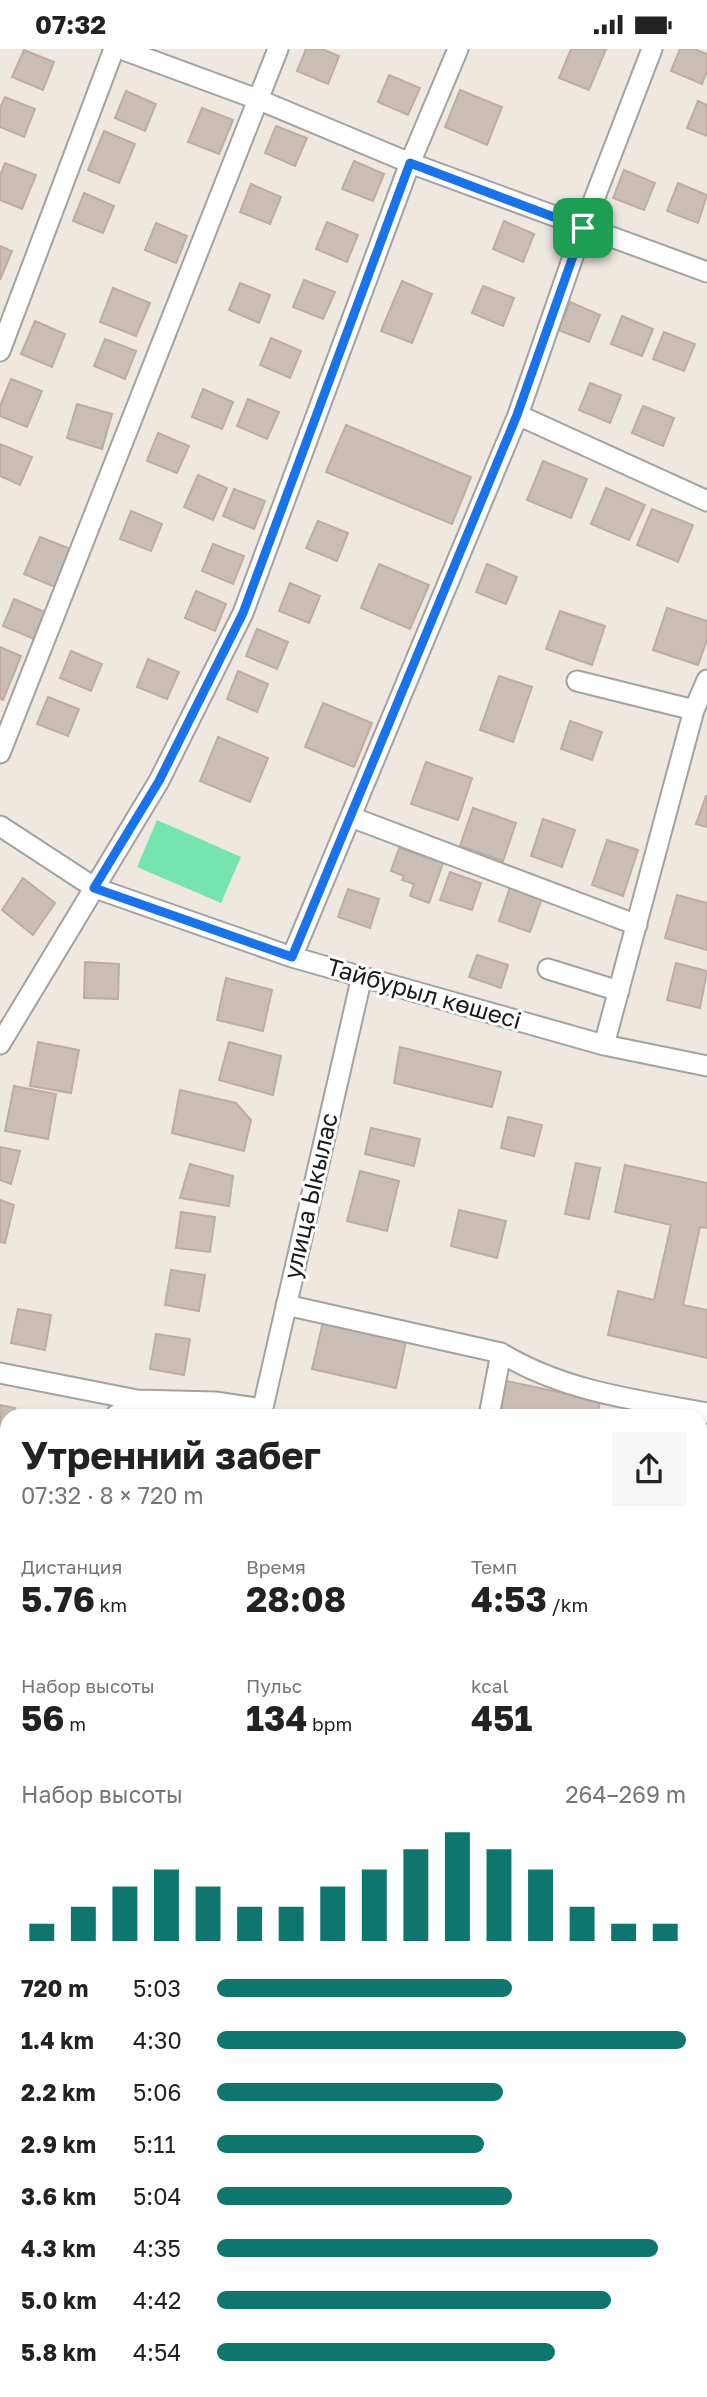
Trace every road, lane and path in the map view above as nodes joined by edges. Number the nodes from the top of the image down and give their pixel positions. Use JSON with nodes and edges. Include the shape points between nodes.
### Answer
{"nodes":[{"id":1,"x":114,"y":49,"type":"edge"},
{"id":2,"x":121,"y":49,"type":"edge"},
{"id":3,"x":278,"y":49,"type":"edge"},
{"id":4,"x":458,"y":49,"type":"edge"},
{"id":5,"x":652,"y":49,"type":"edge"},
{"id":6,"x":257,"y":99,"type":"junction"},
{"id":7,"x":410,"y":163,"type":"junction"},
{"id":8,"x":583,"y":228,"type":"junction"},
{"id":9,"x":707,"y":272,"type":"edge"},
{"id":10,"x":0,"y":351,"type":"edge"},
{"id":11,"x":517,"y":415,"type":"junction"},
{"id":12,"x":707,"y":501,"type":"edge"},
{"id":13,"x":707,"y":680,"type":"edge"},
{"id":14,"x":577,"y":681,"type":"dead end"},
{"id":15,"x":694,"y":711,"type":"junction"},
{"id":16,"x":0,"y":753,"type":"edge"},
{"id":17,"x":351,"y":817,"type":"junction"},
{"id":18,"x":0,"y":826,"type":"edge"},
{"id":19,"x":94,"y":888,"type":"junction"},
{"id":20,"x":637,"y":925,"type":"junction"},
{"id":21,"x":292,"y":957,"type":"junction"},
{"id":22,"x":548,"y":969,"type":"dead end"},
{"id":23,"x":362,"y":976,"type":"junction"},
{"id":24,"x":619,"y":991,"type":"junction"},
{"id":25,"x":0,"y":1045,"type":"edge"},
{"id":26,"x":604,"y":1045,"type":"junction"},
{"id":27,"x":707,"y":1066,"type":"edge"},
{"id":28,"x":286,"y":1305,"type":"junction"},
{"id":29,"x":501,"y":1353,"type":"junction"},
{"id":30,"x":0,"y":1373,"type":"edge"},
{"id":31,"x":137,"y":1400,"type":"junction"},
{"id":32,"x":634,"y":1408,"type":"edge"},
{"id":33,"x":125,"y":1409,"type":"edge"},
{"id":34,"x":248,"y":1409,"type":"edge"},
{"id":35,"x":263,"y":1409,"type":"edge"},
{"id":36,"x":490,"y":1409,"type":"edge"}],
"edges":[{"from":1,"to":10,"type":"street"},
{"from":2,"to":6,"type":"street"},
{"from":3,"to":6,"type":"street"},
{"from":4,"to":7,"type":"street"},
{"from":5,"to":8,"type":"street"},
{"from":6,"to":7,"type":"street"},
{"from":6,"to":16,"type":"street"},
{"from":7,"to":8,"type":"street"},
{"from":7,"to":19,"type":"street","via":[[243,613],[159,781]]},
{"from":8,"to":9,"type":"street"},
{"from":8,"to":11,"type":"street"},
{"from":11,"to":12,"type":"street"},
{"from":11,"to":17,"type":"street"},
{"from":13,"to":15,"type":"street"},
{"from":14,"to":15,"type":"street"},
{"from":15,"to":20,"type":"street"},
{"from":17,"to":20,"type":"street"},
{"from":17,"to":21,"type":"street"},
{"from":18,"to":19,"type":"street","name":"Тайбурыл көшесі"},
{"from":19,"to":21,"type":"street","name":"Тайбурыл көшесі"},
{"from":19,"to":25,"type":"street"},
{"from":20,"to":24,"type":"street"},
{"from":21,"to":23,"type":"street","name":"Тайбурыл көшесі"},
{"from":22,"to":24,"type":"street"},
{"from":23,"to":26,"type":"street","name":"Тайбурыл көшесі"},
{"from":23,"to":28,"type":"street","name":"улица Ыкылас"},
{"from":24,"to":26,"type":"street"},
{"from":26,"to":27,"type":"street","name":"Тайбурыл көшесі"},
{"from":28,"to":29,"type":"street"},
{"from":28,"to":35,"type":"street","name":"улица Ыкылас"},
{"from":29,"to":32,"type":"street","via":[[524,1367]]},
{"from":29,"to":36,"type":"street"},
{"from":30,"to":31,"type":"street"},
{"from":31,"to":33,"type":"street"},
{"from":31,"to":34,"type":"street","via":[[215,1402]]}]}
